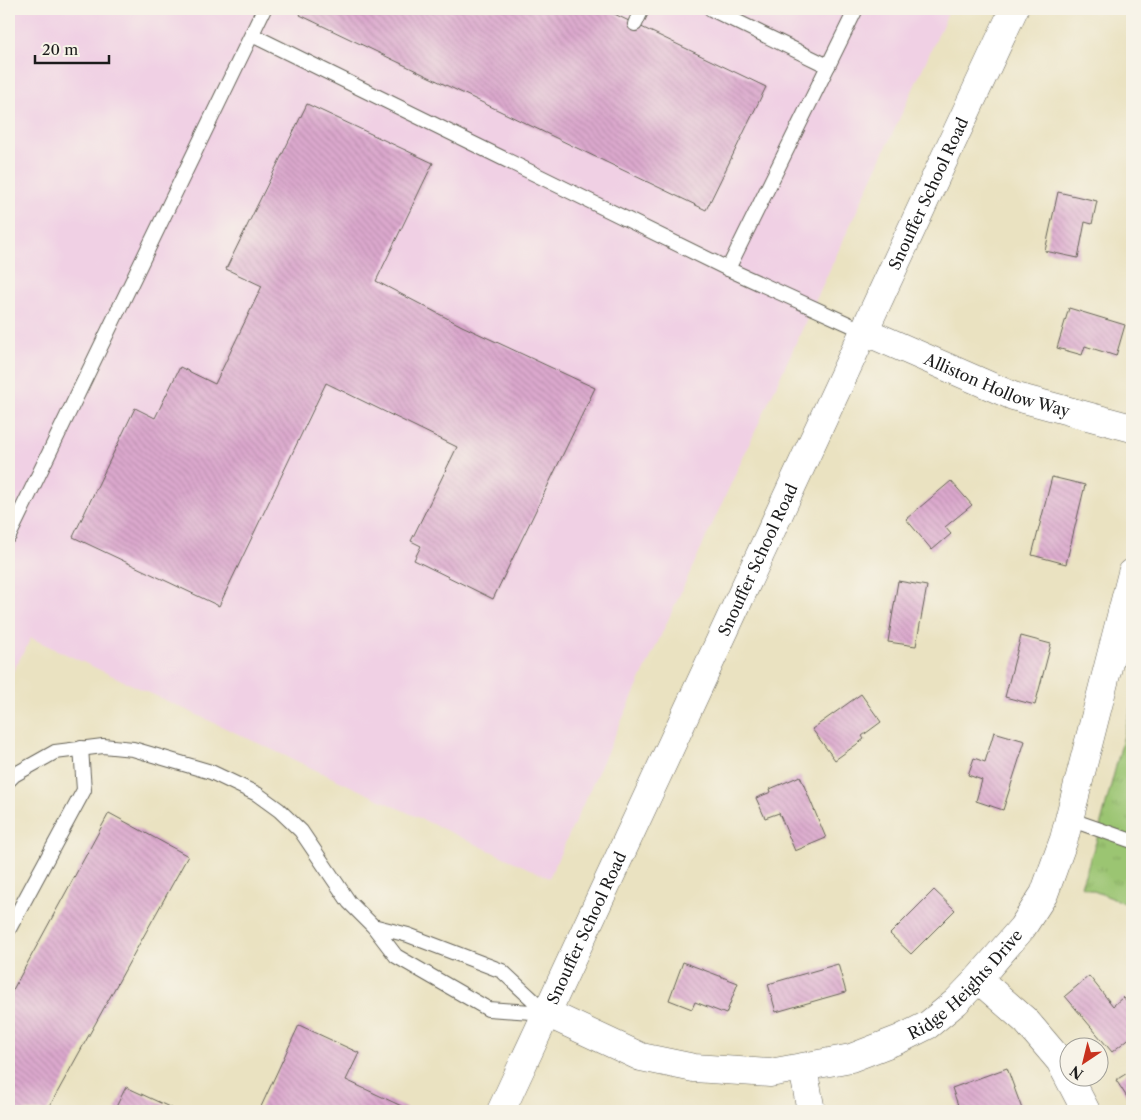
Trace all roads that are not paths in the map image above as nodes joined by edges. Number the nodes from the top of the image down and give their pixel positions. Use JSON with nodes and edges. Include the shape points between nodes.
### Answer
{"nodes":[{"id":1,"x":264,"y":9,"type":"edge"},
{"id":2,"x":642,"y":9,"type":"edge"},
{"id":3,"x":711,"y":9,"type":"edge"},
{"id":4,"x":856,"y":9,"type":"edge"},
{"id":5,"x":1014,"y":9,"type":"edge"},
{"id":6,"x":635,"y":24,"type":"dead end"},
{"id":7,"x":252,"y":35,"type":"junction"},
{"id":8,"x":828,"y":66,"type":"junction"},
{"id":9,"x":728,"y":269,"type":"junction"},
{"id":10,"x":864,"y":331,"type":"junction"},
{"id":11,"x":1132,"y":428,"type":"edge"},
{"id":12,"x":9,"y":536,"type":"edge"},
{"id":13,"x":1132,"y":573,"type":"edge"},
{"id":14,"x":81,"y":748,"type":"junction"},
{"id":15,"x":9,"y":780,"type":"edge"},
{"id":16,"x":1069,"y":819,"type":"junction"},
{"id":17,"x":1132,"y":841,"type":"edge"},
{"id":18,"x":373,"y":926,"type":"junction"},
{"id":19,"x":9,"y":929,"type":"edge"},
{"id":20,"x":978,"y":979,"type":"junction"},
{"id":21,"x":547,"y":1013,"type":"junction"},
{"id":22,"x":803,"y":1068,"type":"junction"},
{"id":23,"x":501,"y":1111,"type":"edge"},
{"id":24,"x":811,"y":1111,"type":"edge"},
{"id":25,"x":1086,"y":1111,"type":"edge"}],
"edges":[{"from":1,"to":7,"type":"lane"},
{"from":2,"to":6,"type":"lane"},
{"from":3,"to":8,"type":"lane"},
{"from":4,"to":8,"type":"lane"},
{"from":5,"to":10,"type":"street","name":"Snouffer School Road"},
{"from":7,"to":9,"type":"lane"},
{"from":7,"to":12,"type":"lane"},
{"from":8,"to":9,"type":"lane"},
{"from":9,"to":10,"type":"lane"},
{"from":10,"to":11,"type":"street","name":"Alliston Hollow Way","via":[[1013,396]]},
{"from":10,"to":21,"type":"street","name":"Snouffer School Road"},
{"from":13,"to":16,"type":"street","name":"Ridge Heights Drive"},
{"from":14,"to":15,"type":"lane","via":[[55,752]]},
{"from":14,"to":18,"type":"lane","via":[[133,749],[211,772],[257,794],[301,831],[349,902]]},
{"from":14,"to":19,"type":"lane","via":[[84,790]]},
{"from":16,"to":17,"type":"lane"},
{"from":16,"to":20,"type":"street","name":"Ridge Heights Drive","via":[[1044,894],[1022,928]]},
{"from":18,"to":21,"type":"lane","via":[[408,935],[502,971]]},
{"from":18,"to":21,"type":"lane","via":[[396,956],[488,1009]]},
{"from":20,"to":22,"type":"street","name":"Ridge Heights Drive","via":[[928,1025],[851,1058]]},
{"from":20,"to":25,"type":"street","via":[[1026,1021],[1060,1061]]},
{"from":21,"to":22,"type":"street","name":"Ridge Heights Drive","via":[[641,1057],[694,1068],[770,1074]]},
{"from":21,"to":23,"type":"street","name":"Snouffer School Road"},
{"from":22,"to":24,"type":"street"}]}
